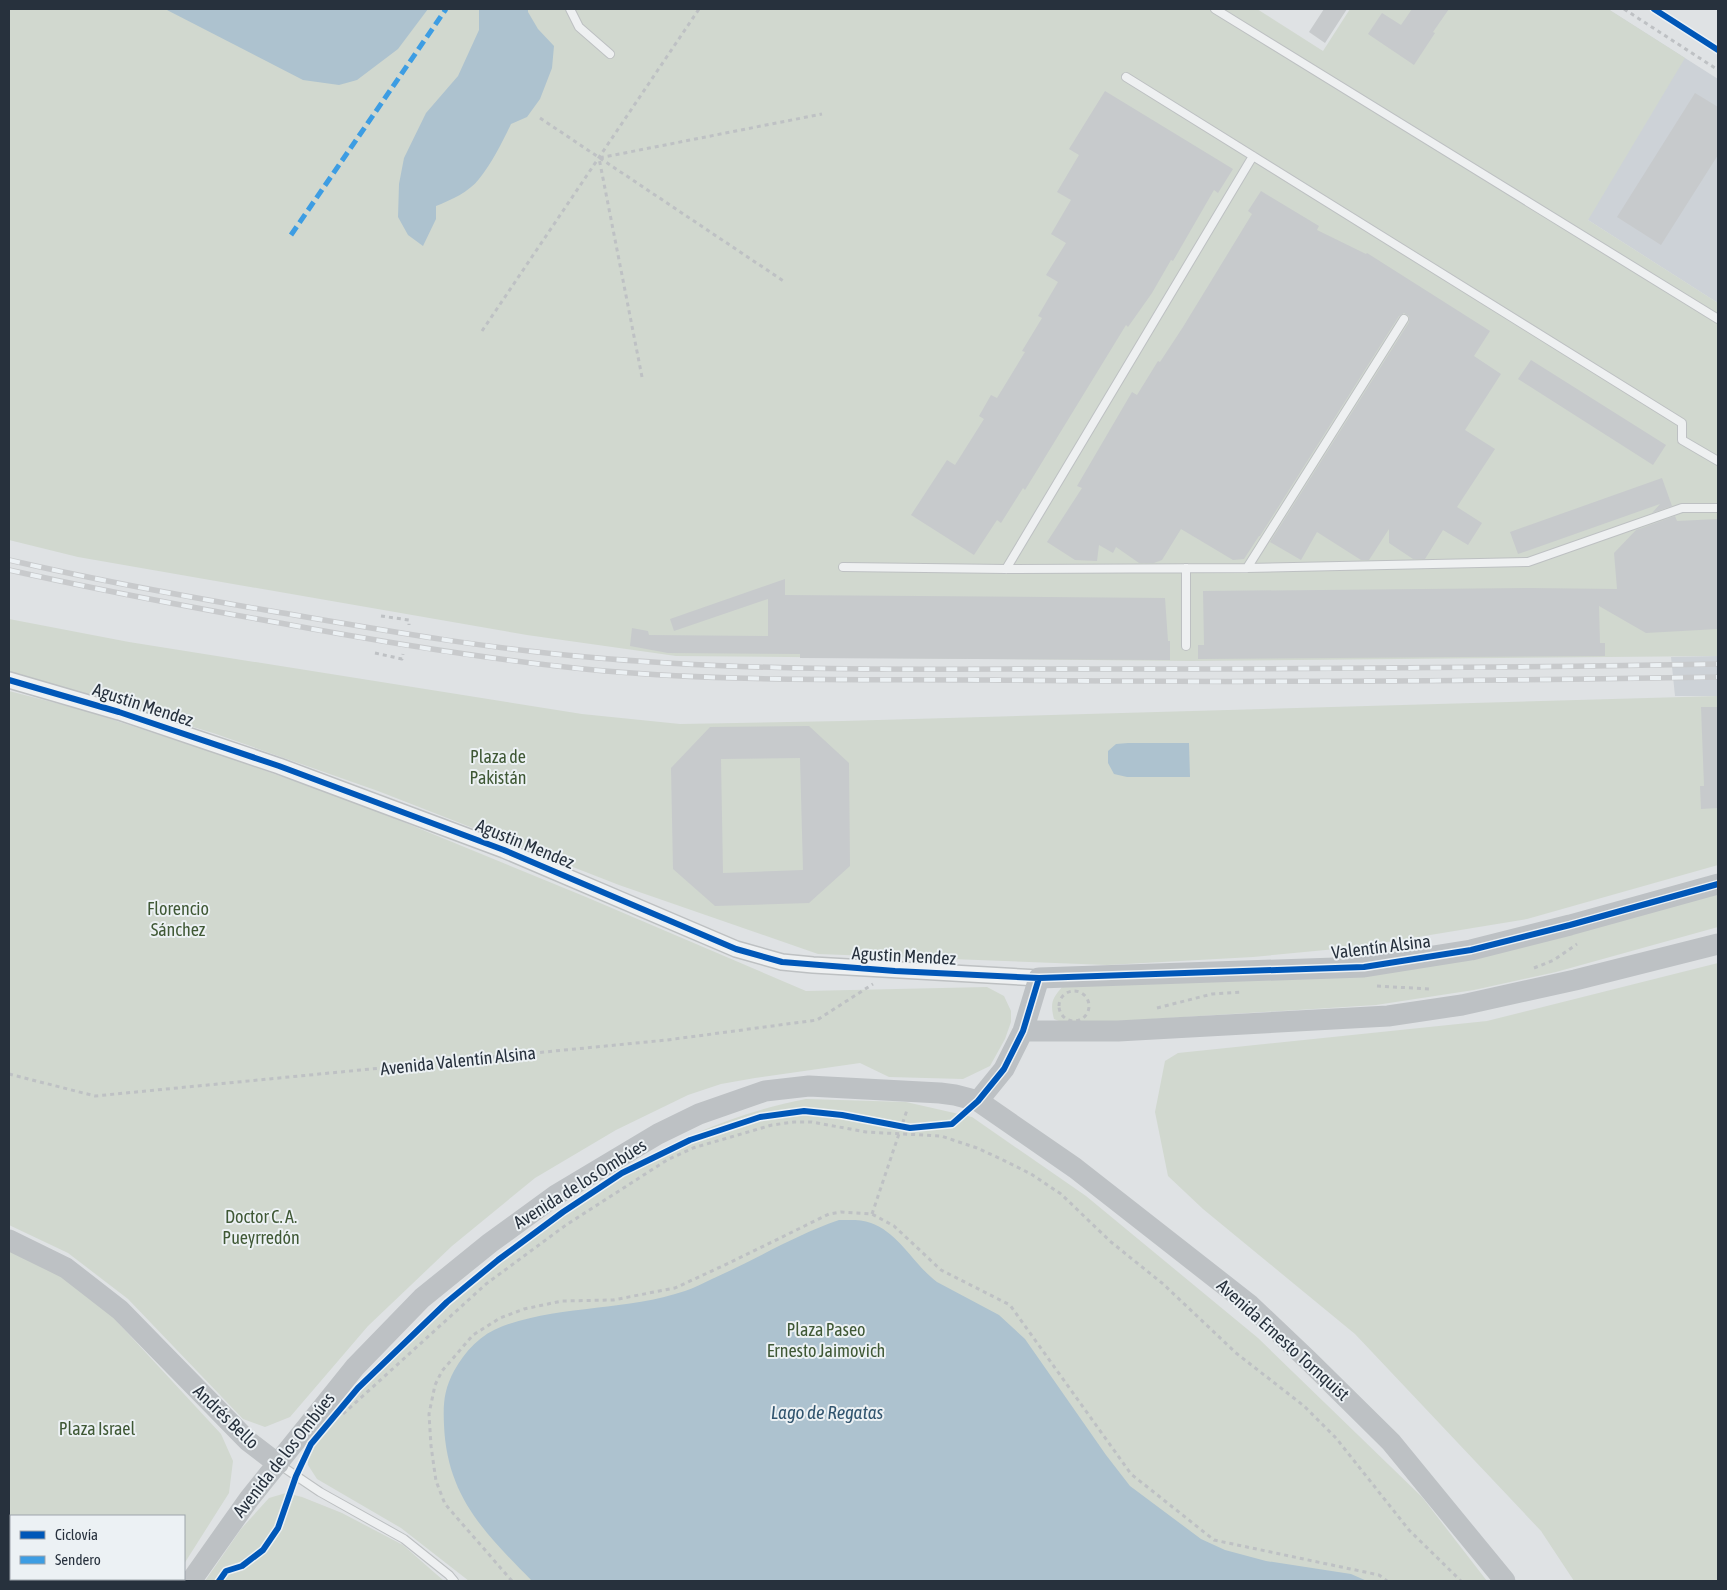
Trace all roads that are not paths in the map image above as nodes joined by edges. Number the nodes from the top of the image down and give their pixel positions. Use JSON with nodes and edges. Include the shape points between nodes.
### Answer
{"nodes":[{"id":1,"x":570,"y":9,"type":"edge"},
{"id":2,"x":1216,"y":9,"type":"edge"},
{"id":3,"x":610,"y":54,"type":"dead end"},
{"id":4,"x":1126,"y":77,"type":"dead end"},
{"id":5,"x":1254,"y":156,"type":"junction"},
{"id":6,"x":1404,"y":319,"type":"dead end"},
{"id":7,"x":1718,"y":319,"type":"edge"},
{"id":8,"x":1718,"y":461,"type":"edge"},
{"id":9,"x":1718,"y":508,"type":"edge"},
{"id":10,"x":843,"y":567,"type":"dead end"},
{"id":11,"x":1186,"y":568,"type":"junction"},
{"id":12,"x":1247,"y":568,"type":"junction"},
{"id":13,"x":1006,"y":569,"type":"junction"},
{"id":14,"x":1186,"y":646,"type":"dead end"},
{"id":15,"x":9,"y":680,"type":"edge"},
{"id":16,"x":1718,"y":884,"type":"edge"},
{"id":17,"x":1718,"y":944,"type":"edge"},
{"id":18,"x":1039,"y":978,"type":"junction"},
{"id":19,"x":1023,"y":1032,"type":"junction"},
{"id":20,"x":978,"y":1101,"type":"junction"},
{"id":21,"x":9,"y":1240,"type":"edge"},
{"id":22,"x":278,"y":1464,"type":"junction"},
{"id":23,"x":191,"y":1581,"type":"edge"},
{"id":24,"x":454,"y":1581,"type":"edge"},
{"id":25,"x":1505,"y":1581,"type":"edge"}],
"edges":[{"from":1,"to":3,"type":"lane","via":[[579,27]]},
{"from":2,"to":7,"type":"lane"},
{"from":4,"to":5,"type":"lane"},
{"from":5,"to":8,"type":"lane","via":[[1682,423],[1682,440]]},
{"from":5,"to":13,"type":"lane"},
{"from":6,"to":12,"type":"lane"},
{"from":9,"to":12,"type":"lane","via":[[1682,508],[1528,562]]},
{"from":10,"to":13,"type":"lane"},
{"from":11,"to":12,"type":"lane"},
{"from":11,"to":13,"type":"lane"},
{"from":11,"to":14,"type":"lane"},
{"from":15,"to":18,"type":"street","name":"Agustin Mendez","via":[[119,712],[279,766],[504,850],[736,949],[782,962]]},
{"from":16,"to":18,"type":"main road","name":"Valentín Alsina","via":[[1470,950],[1364,967]]},
{"from":17,"to":19,"type":"main road","via":[[1462,1005],[1388,1016],[1118,1031]]},
{"from":18,"to":19,"type":"main road"},
{"from":19,"to":20,"type":"main road","via":[[1004,1068]]},
{"from":20,"to":22,"type":"main road","name":"Avenida de los Ombúes","via":[[955,1095],[809,1086],[765,1091],[699,1114],[658,1134],[556,1195],[422,1298],[355,1367]]},
{"from":20,"to":25,"type":"main road","name":"Avenida Ernesto Tornquist","via":[[1075,1168],[1250,1305],[1391,1442]]},
{"from":21,"to":22,"type":"main road","name":"Andrés Bello","via":[[66,1268],[120,1310],[248,1441]]},
{"from":22,"to":23,"type":"main road","name":"Avenida de los Ombúes","via":[[228,1526]]},
{"from":22,"to":24,"type":"lane","name":"Andrés Bello","via":[[320,1492],[404,1539]]}]}
